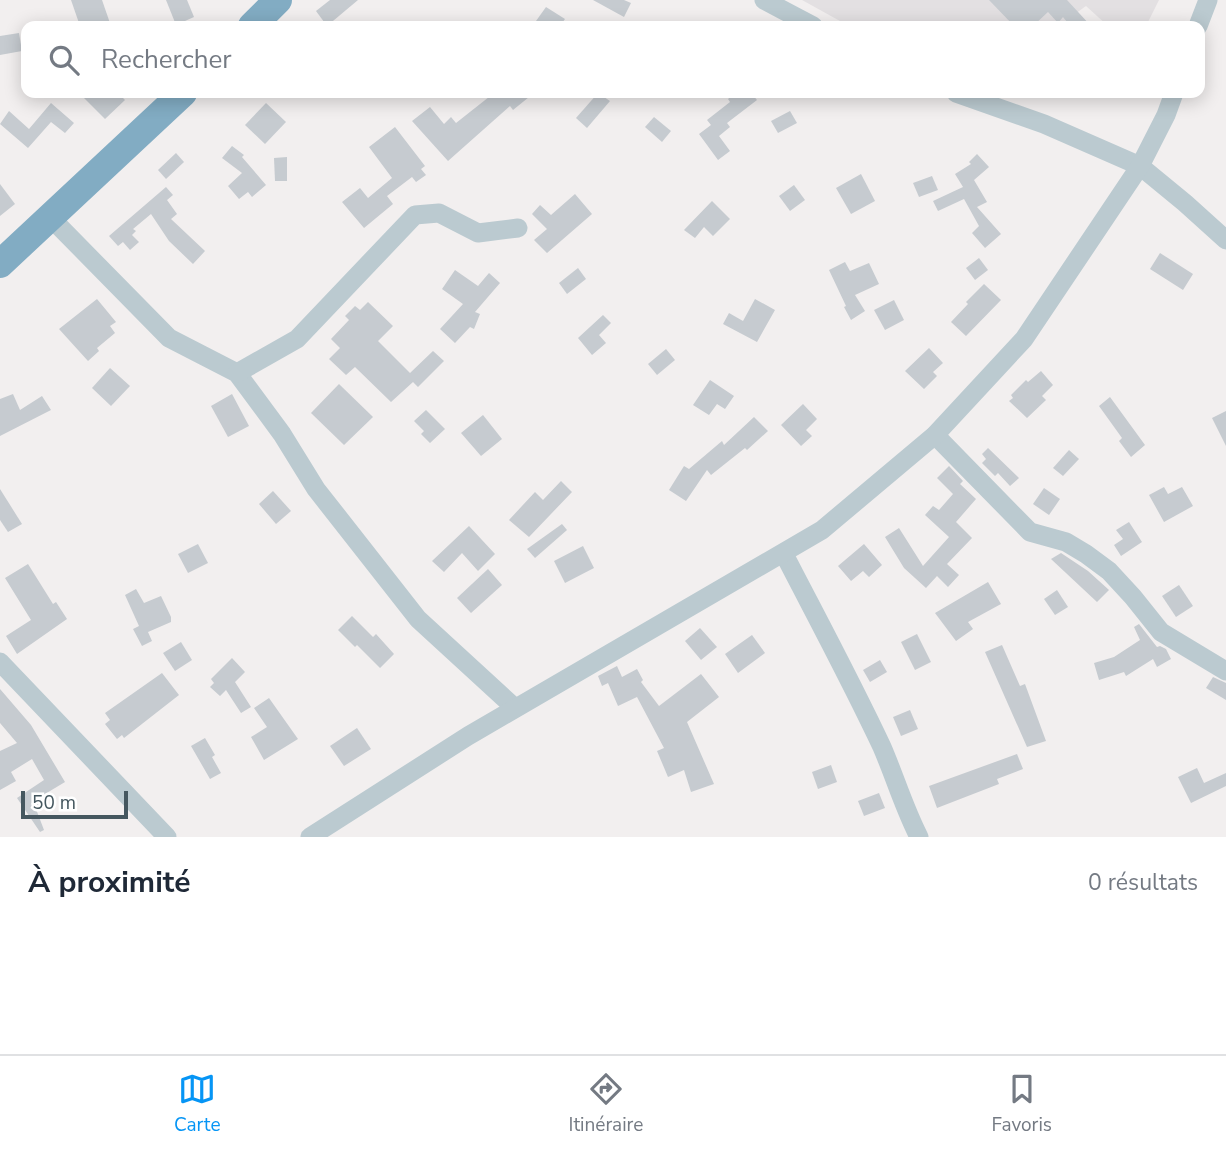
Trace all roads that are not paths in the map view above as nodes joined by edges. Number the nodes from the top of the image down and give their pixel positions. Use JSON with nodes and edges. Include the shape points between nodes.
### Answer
{"nodes":[{"id":1,"x":278,"y":0,"type":"edge"},
{"id":2,"x":764,"y":0,"type":"edge"},
{"id":3,"x":1208,"y":0,"type":"edge"},
{"id":4,"x":257,"y":21,"type":"edge"},
{"id":5,"x":804,"y":21,"type":"edge"},
{"id":6,"x":1200,"y":21,"type":"edge"},
{"id":7,"x":178,"y":98,"type":"edge"},
{"id":8,"x":970,"y":98,"type":"edge"},
{"id":9,"x":1172,"y":98,"type":"edge"},
{"id":10,"x":1140,"y":166,"type":"junction"},
{"id":11,"x":50,"y":217,"type":"junction"},
{"id":12,"x":518,"y":228,"type":"dead end"},
{"id":13,"x":1226,"y":240,"type":"edge"},
{"id":14,"x":0,"y":264,"type":"edge"},
{"id":15,"x":237,"y":373,"type":"junction"},
{"id":16,"x":935,"y":435,"type":"junction"},
{"id":17,"x":784,"y":554,"type":"junction"},
{"id":18,"x":0,"y":662,"type":"edge"},
{"id":19,"x":1226,"y":671,"type":"edge"},
{"id":20,"x":515,"y":708,"type":"junction"},
{"id":21,"x":167,"y":837,"type":"edge"},
{"id":22,"x":310,"y":837,"type":"edge"},
{"id":23,"x":919,"y":837,"type":"edge"}],
"edges":[{"from":1,"to":4,"type":"highway"},
{"from":2,"to":5,"type":"street"},
{"from":3,"to":6,"type":"street"},
{"from":7,"to":11,"type":"highway"},
{"from":8,"to":10,"type":"street"},
{"from":9,"to":10,"type":"street"},
{"from":10,"to":13,"type":"street"},
{"from":10,"to":16,"type":"street","via":[[1024,339]]},
{"from":11,"to":14,"type":"highway"},
{"from":11,"to":15,"type":"street","via":[[169,338]]},
{"from":12,"to":15,"type":"street","via":[[478,233],[439,213],[415,215],[297,339]]},
{"from":15,"to":20,"type":"street","via":[[316,489],[418,619]]},
{"from":16,"to":17,"type":"street","via":[[822,530]]},
{"from":16,"to":19,"type":"street","via":[[1030,532],[1066,542],[1086,554],[1109,571],[1161,632]]},
{"from":17,"to":20,"type":"street"},
{"from":17,"to":23,"type":"street","via":[[859,699]]},
{"from":18,"to":21,"type":"street"},
{"from":20,"to":22,"type":"street"}]}
